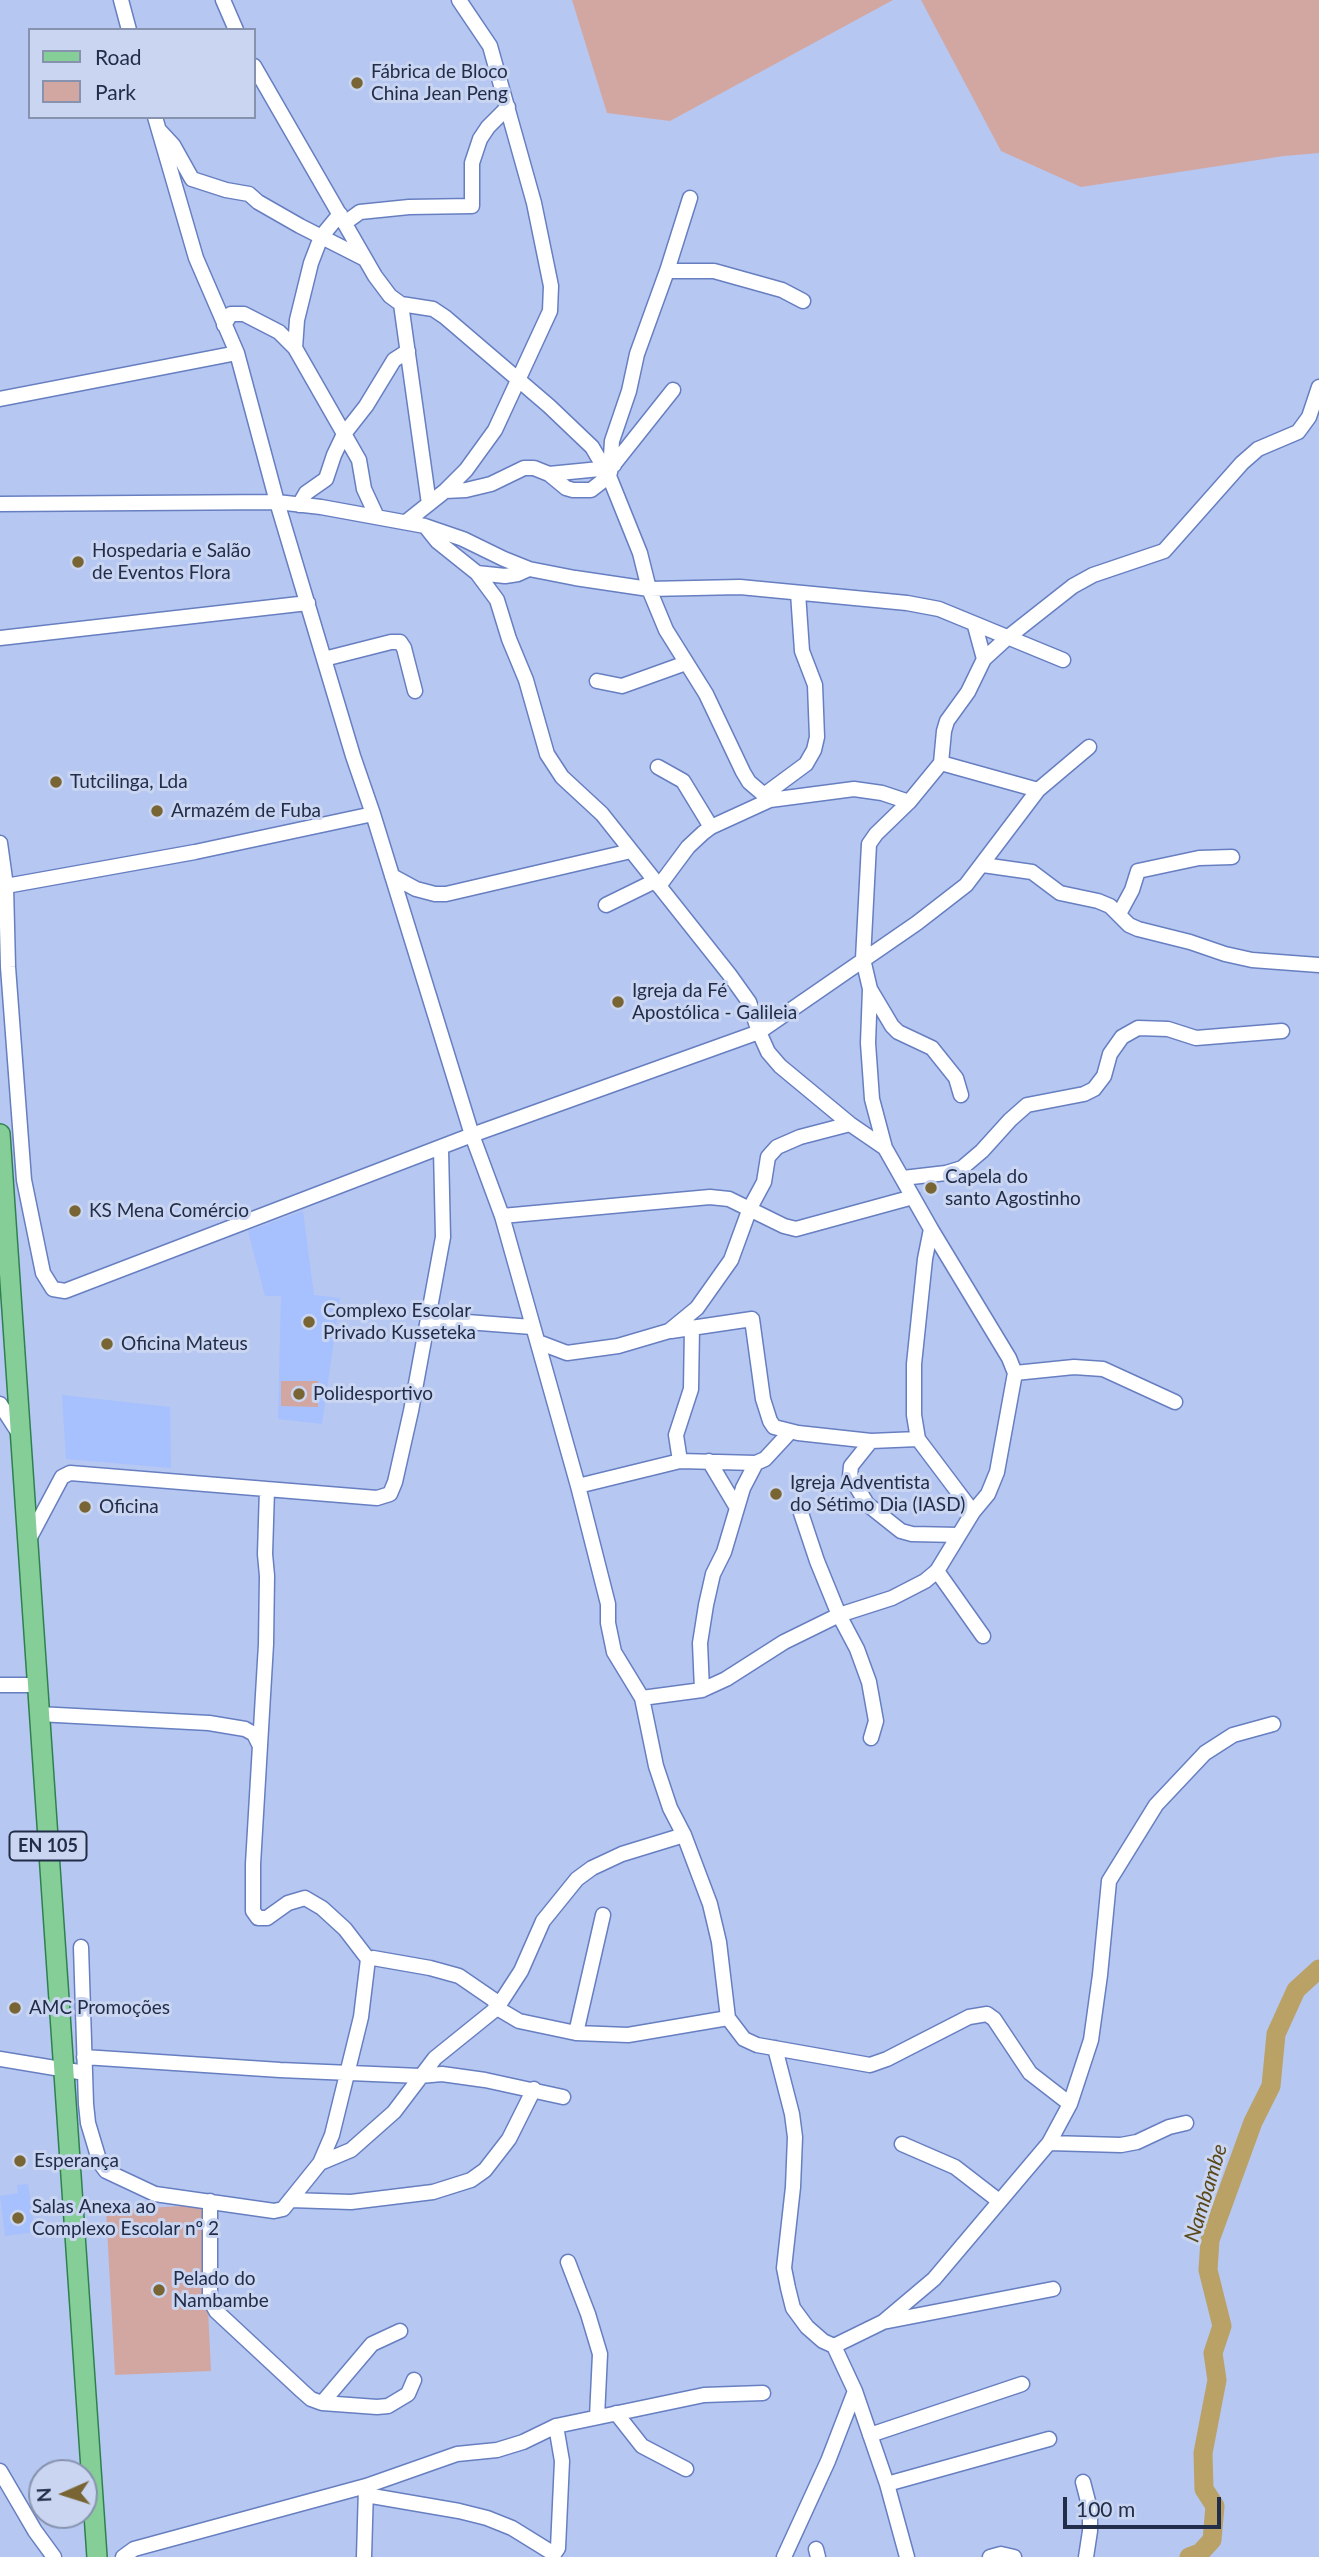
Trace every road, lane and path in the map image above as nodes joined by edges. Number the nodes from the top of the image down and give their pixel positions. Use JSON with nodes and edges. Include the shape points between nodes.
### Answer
{"nodes":[{"id":1,"x":121,"y":0,"type":"edge"},
{"id":2,"x":223,"y":0,"type":"edge"},
{"id":3,"x":458,"y":0,"type":"edge"},
{"id":4,"x":128,"y":28,"type":"edge"},
{"id":5,"x":235,"y":28,"type":"edge"},
{"id":6,"x":256,"y":69,"type":"edge"},
{"id":7,"x":508,"y":107,"type":"junction"},
{"id":8,"x":157,"y":123,"type":"edge"},
{"id":9,"x":192,"y":179,"type":"junction"},
{"id":10,"x":175,"y":193,"type":"junction"},
{"id":11,"x":690,"y":198,"type":"dead end"},
{"id":12,"x":332,"y":199,"type":"junction"},
{"id":13,"x":360,"y":212,"type":"junction"},
{"id":14,"x":343,"y":218,"type":"junction"},
{"id":15,"x":321,"y":237,"type":"junction"},
{"id":16,"x":365,"y":259,"type":"junction"},
{"id":17,"x":667,"y":271,"type":"junction"},
{"id":18,"x":803,"y":301,"type":"dead end"},
{"id":19,"x":401,"y":304,"type":"junction"},
{"id":20,"x":297,"y":320,"type":"junction"},
{"id":21,"x":224,"y":325,"type":"junction"},
{"id":22,"x":279,"y":332,"type":"junction"},
{"id":23,"x":295,"y":348,"type":"junction"},
{"id":24,"x":408,"y":351,"type":"junction"},
{"id":25,"x":237,"y":354,"type":"junction"},
{"id":26,"x":518,"y":379,"type":"junction"},
{"id":27,"x":1319,"y":387,"type":"edge"},
{"id":28,"x":673,"y":390,"type":"dead end"},
{"id":29,"x":0,"y":399,"type":"edge"},
{"id":30,"x":344,"y":434,"type":"junction"},
{"id":31,"x":610,"y":469,"type":"junction"},
{"id":32,"x":549,"y":474,"type":"junction"},
{"id":33,"x":445,"y":491,"type":"junction"},
{"id":34,"x":277,"y":502,"type":"junction"},
{"id":35,"x":0,"y":504,"type":"edge"},
{"id":36,"x":429,"y":504,"type":"junction"},
{"id":37,"x":299,"y":505,"type":"junction"},
{"id":38,"x":377,"y":517,"type":"junction"},
{"id":39,"x":406,"y":522,"type":"junction"},
{"id":40,"x":425,"y":526,"type":"junction"},
{"id":41,"x":529,"y":569,"type":"junction"},
{"id":42,"x":477,"y":573,"type":"junction"},
{"id":43,"x":649,"y":589,"type":"junction"},
{"id":44,"x":798,"y":593,"type":"junction"},
{"id":45,"x":308,"y":603,"type":"junction"},
{"id":46,"x":975,"y":625,"type":"junction"},
{"id":47,"x":0,"y":638,"type":"edge"},
{"id":48,"x":1007,"y":638,"type":"junction"},
{"id":49,"x":324,"y":659,"type":"junction"},
{"id":50,"x":984,"y":659,"type":"junction"},
{"id":51,"x":1063,"y":660,"type":"dead end"},
{"id":52,"x":686,"y":663,"type":"junction"},
{"id":53,"x":597,"y":681,"type":"dead end"},
{"id":54,"x":415,"y":691,"type":"dead end"},
{"id":55,"x":1089,"y":747,"type":"dead end"},
{"id":56,"x":941,"y":763,"type":"junction"},
{"id":57,"x":659,"y":767,"type":"dead end"},
{"id":58,"x":1038,"y":790,"type":"junction"},
{"id":59,"x":767,"y":797,"type":"junction"},
{"id":60,"x":909,"y":802,"type":"junction"},
{"id":61,"x":373,"y":814,"type":"junction"},
{"id":62,"x":711,"y":827,"type":"junction"},
{"id":63,"x":0,"y":843,"type":"edge"},
{"id":64,"x":631,"y":851,"type":"junction"},
{"id":65,"x":1233,"y":857,"type":"dead end"},
{"id":66,"x":983,"y":865,"type":"junction"},
{"id":67,"x":392,"y":876,"type":"junction"},
{"id":68,"x":657,"y":883,"type":"junction"},
{"id":69,"x":6,"y":886,"type":"junction"},
{"id":70,"x":425,"y":892,"type":"junction"},
{"id":71,"x":606,"y":905,"type":"dead end"},
{"id":72,"x":403,"y":914,"type":"junction"},
{"id":73,"x":1119,"y":914,"type":"junction"},
{"id":74,"x":863,"y":959,"type":"junction"},
{"id":75,"x":1319,"y":965,"type":"edge"},
{"id":76,"x":870,"y":989,"type":"junction"},
{"id":77,"x":1282,"y":1031,"type":"dead end"},
{"id":78,"x":759,"y":1032,"type":"junction"},
{"id":79,"x":961,"y":1095,"type":"dead end"},
{"id":80,"x":850,"y":1124,"type":"junction"},
{"id":81,"x":0,"y":1134,"type":"edge"},
{"id":82,"x":472,"y":1135,"type":"junction"},
{"id":83,"x":885,"y":1148,"type":"junction"},
{"id":84,"x":441,"y":1149,"type":"junction"},
{"id":85,"x":903,"y":1178,"type":"junction"},
{"id":86,"x":24,"y":1180,"type":"junction"},
{"id":87,"x":3,"y":1182,"type":"junction"},
{"id":88,"x":914,"y":1197,"type":"junction"},
{"id":89,"x":750,"y":1208,"type":"junction"},
{"id":90,"x":502,"y":1216,"type":"junction"},
{"id":91,"x":931,"y":1229,"type":"junction"},
{"id":92,"x":428,"y":1319,"type":"junction"},
{"id":93,"x":532,"y":1327,"type":"junction"},
{"id":94,"x":692,"y":1327,"type":"junction"},
{"id":95,"x":669,"y":1331,"type":"junction"},
{"id":96,"x":538,"y":1342,"type":"junction"},
{"id":97,"x":1015,"y":1373,"type":"junction"},
{"id":98,"x":1175,"y":1402,"type":"dead end"},
{"id":99,"x":0,"y":1404,"type":"edge"},
{"id":100,"x":790,"y":1432,"type":"junction"},
{"id":101,"x":21,"y":1438,"type":"junction"},
{"id":102,"x":918,"y":1439,"type":"junction"},
{"id":103,"x":871,"y":1441,"type":"junction"},
{"id":104,"x":680,"y":1461,"type":"junction"},
{"id":105,"x":709,"y":1461,"type":"junction"},
{"id":106,"x":756,"y":1463,"type":"junction"},
{"id":107,"x":578,"y":1486,"type":"junction"},
{"id":108,"x":267,"y":1489,"type":"junction"},
{"id":109,"x":737,"y":1508,"type":"junction"},
{"id":110,"x":801,"y":1513,"type":"dead end"},
{"id":111,"x":973,"y":1513,"type":"junction"},
{"id":112,"x":959,"y":1535,"type":"junction"},
{"id":113,"x":27,"y":1543,"type":"junction"},
{"id":114,"x":937,"y":1572,"type":"junction"},
{"id":115,"x":839,"y":1615,"type":"junction"},
{"id":116,"x":983,"y":1636,"type":"dead end"},
{"id":117,"x":0,"y":1685,"type":"edge"},
{"id":118,"x":36,"y":1685,"type":"junction"},
{"id":119,"x":702,"y":1690,"type":"junction"},
{"id":120,"x":642,"y":1698,"type":"junction"},
{"id":121,"x":38,"y":1714,"type":"junction"},
{"id":122,"x":1273,"y":1724,"type":"dead end"},
{"id":123,"x":870,"y":1738,"type":"dead end"},
{"id":124,"x":260,"y":1746,"type":"junction"},
{"id":125,"x":684,"y":1835,"type":"junction"},
{"id":126,"x":603,"y":1915,"type":"dead end"},
{"id":127,"x":81,"y":1947,"type":"dead end"},
{"id":128,"x":368,"y":1959,"type":"junction"},
{"id":129,"x":497,"y":2008,"type":"junction"},
{"id":130,"x":728,"y":2018,"type":"junction"},
{"id":131,"x":576,"y":2034,"type":"junction"},
{"id":132,"x":775,"y":2048,"type":"junction"},
{"id":133,"x":84,"y":2057,"type":"junction"},
{"id":134,"x":0,"y":2059,"type":"edge"},
{"id":135,"x":64,"y":2070,"type":"junction"},
{"id":136,"x":85,"y":2073,"type":"junction"},
{"id":137,"x":348,"y":2073,"type":"junction"},
{"id":138,"x":420,"y":2076,"type":"junction"},
{"id":139,"x":534,"y":2089,"type":"junction"},
{"id":140,"x":563,"y":2097,"type":"dead end"},
{"id":141,"x":1070,"y":2104,"type":"junction"},
{"id":142,"x":1186,"y":2123,"type":"dead end"},
{"id":143,"x":1049,"y":2143,"type":"junction"},
{"id":144,"x":902,"y":2144,"type":"dead end"},
{"id":145,"x":320,"y":2163,"type":"junction"},
{"id":146,"x":290,"y":2200,"type":"junction"},
{"id":147,"x":210,"y":2201,"type":"junction"},
{"id":148,"x":999,"y":2201,"type":"junction"},
{"id":149,"x":568,"y":2262,"type":"dead end"},
{"id":150,"x":1053,"y":2289,"type":"dead end"},
{"id":151,"x":883,"y":2322,"type":"junction"},
{"id":152,"x":400,"y":2331,"type":"dead end"},
{"id":153,"x":834,"y":2346,"type":"junction"},
{"id":154,"x":415,"y":2380,"type":"dead end"},
{"id":155,"x":1022,"y":2384,"type":"dead end"},
{"id":156,"x":855,"y":2390,"type":"junction"},
{"id":157,"x":763,"y":2393,"type":"dead end"},
{"id":158,"x":322,"y":2403,"type":"junction"},
{"id":159,"x":616,"y":2413,"type":"junction"},
{"id":160,"x":597,"y":2417,"type":"junction"},
{"id":161,"x":556,"y":2426,"type":"junction"},
{"id":162,"x":870,"y":2435,"type":"junction"},
{"id":163,"x":1049,"y":2439,"type":"dead end"},
{"id":164,"x":686,"y":2469,"type":"dead end"},
{"id":165,"x":0,"y":2471,"type":"edge"},
{"id":166,"x":1083,"y":2482,"type":"dead end"},
{"id":167,"x":887,"y":2484,"type":"junction"},
{"id":168,"x":366,"y":2490,"type":"junction"},
{"id":169,"x":54,"y":2557,"type":"edge"},
{"id":170,"x":97,"y":2557,"type":"edge"},
{"id":171,"x":123,"y":2557,"type":"edge"},
{"id":172,"x":364,"y":2557,"type":"edge"},
{"id":173,"x":784,"y":2557,"type":"edge"},
{"id":174,"x":907,"y":2557,"type":"edge"},
{"id":175,"x":990,"y":2557,"type":"edge"},
{"id":176,"x":1014,"y":2557,"type":"edge"},
{"id":177,"x":1086,"y":2557,"type":"edge"}],
"edges":[{"from":1,"to":4,"type":"street"},
{"from":2,"to":5,"type":"street"},
{"from":3,"to":7,"type":"street","via":[[490,46]]},
{"from":6,"to":12,"type":"street"},
{"from":7,"to":13,"type":"street","via":[[480,139],[472,163],[472,206]]},
{"from":7,"to":26,"type":"street","via":[[551,286],[550,311]]},
{"from":8,"to":9,"type":"street"},
{"from":8,"to":10,"type":"street"},
{"from":9,"to":10,"type":"street"},
{"from":9,"to":15,"type":"street","via":[[249,194]]},
{"from":10,"to":21,"type":"street"},
{"from":11,"to":17,"type":"street"},
{"from":12,"to":13,"type":"street"},
{"from":12,"to":14,"type":"street"},
{"from":13,"to":14,"type":"street"},
{"from":14,"to":15,"type":"street"},
{"from":14,"to":16,"type":"street"},
{"from":15,"to":16,"type":"street"},
{"from":15,"to":20,"type":"street"},
{"from":16,"to":19,"type":"street","via":[[390,296]]},
{"from":17,"to":18,"type":"street","via":[[714,271],[782,290]]},
{"from":17,"to":31,"type":"street","via":[[612,440]]},
{"from":19,"to":24,"type":"street"},
{"from":19,"to":26,"type":"street","via":[[433,309]]},
{"from":20,"to":22,"type":"street"},
{"from":20,"to":23,"type":"street"},
{"from":21,"to":22,"type":"street","via":[[236,313]]},
{"from":21,"to":25,"type":"street"},
{"from":22,"to":23,"type":"street"},
{"from":23,"to":30,"type":"street"},
{"from":24,"to":30,"type":"street","via":[[394,360]]},
{"from":24,"to":36,"type":"street"},
{"from":25,"to":29,"type":"street"},
{"from":25,"to":34,"type":"street"},
{"from":26,"to":31,"type":"street"},
{"from":26,"to":33,"type":"street","via":[[495,430]]},
{"from":27,"to":48,"type":"street","via":[[1298,432],[1258,449],[1242,463],[1164,551],[1073,586]]},
{"from":28,"to":31,"type":"street"},
{"from":30,"to":37,"type":"street","via":[[326,480],[306,493]]},
{"from":30,"to":38,"type":"street","via":[[359,460],[364,489]]},
{"from":31,"to":32,"type":"street"},
{"from":31,"to":32,"type":"street","via":[[596,488],[583,491],[566,488]]},
{"from":31,"to":43,"type":"street"},
{"from":32,"to":33,"type":"street","via":[[524,468],[491,484]]},
{"from":33,"to":36,"type":"street"},
{"from":34,"to":35,"type":"street"},
{"from":34,"to":37,"type":"street"},
{"from":34,"to":45,"type":"street"},
{"from":36,"to":39,"type":"street"},
{"from":37,"to":38,"type":"street"},
{"from":38,"to":39,"type":"street"},
{"from":39,"to":40,"type":"street"},
{"from":40,"to":41,"type":"street"},
{"from":40,"to":42,"type":"street"},
{"from":41,"to":42,"type":"street","via":[[505,576]]},
{"from":41,"to":43,"type":"street"},
{"from":42,"to":64,"type":"street","via":[[498,600],[547,754]]},
{"from":43,"to":44,"type":"street","via":[[740,587]]},
{"from":43,"to":52,"type":"street"},
{"from":44,"to":46,"type":"street","via":[[907,603],[939,609]]},
{"from":44,"to":59,"type":"street","via":[[802,651],[815,685],[817,737],[806,764]]},
{"from":45,"to":47,"type":"street"},
{"from":45,"to":49,"type":"street"},
{"from":46,"to":48,"type":"street"},
{"from":46,"to":50,"type":"street"},
{"from":48,"to":50,"type":"street"},
{"from":48,"to":51,"type":"street"},
{"from":49,"to":54,"type":"street","via":[[400,642]]},
{"from":49,"to":61,"type":"street"},
{"from":50,"to":56,"type":"street","via":[[947,721]]},
{"from":52,"to":53,"type":"street","via":[[622,686]]},
{"from":52,"to":59,"type":"street","via":[[749,782]]},
{"from":55,"to":58,"type":"street"},
{"from":56,"to":58,"type":"street"},
{"from":56,"to":60,"type":"street"},
{"from":57,"to":62,"type":"street","via":[[683,781]]},
{"from":58,"to":66,"type":"street"},
{"from":59,"to":60,"type":"street","via":[[854,789]]},
{"from":59,"to":62,"type":"street"},
{"from":60,"to":74,"type":"street","via":[[869,844]]},
{"from":61,"to":67,"type":"street"},
{"from":61,"to":69,"type":"street"},
{"from":62,"to":68,"type":"street"},
{"from":63,"to":69,"type":"street"},
{"from":64,"to":68,"type":"street"},
{"from":64,"to":70,"type":"street","via":[[446,894]]},
{"from":65,"to":73,"type":"street","via":[[1199,858],[1138,871]]},
{"from":66,"to":73,"type":"street","via":[[1032,872],[1060,893],[1098,901]]},
{"from":66,"to":74,"type":"street","via":[[927,916]]},
{"from":67,"to":70,"type":"street"},
{"from":67,"to":72,"type":"street"},
{"from":68,"to":71,"type":"street"},
{"from":68,"to":78,"type":"street","via":[[749,1002]]},
{"from":69,"to":86,"type":"street"},
{"from":70,"to":72,"type":"street"},
{"from":72,"to":82,"type":"street"},
{"from":73,"to":75,"type":"street","via":[[1138,929],[1224,954]]},
{"from":74,"to":76,"type":"street"},
{"from":74,"to":78,"type":"street"},
{"from":76,"to":79,"type":"street","via":[[898,1032],[932,1048],[956,1078]]},
{"from":76,"to":83,"type":"street","via":[[872,1099]]},
{"from":77,"to":85,"type":"street","via":[[1195,1038],[1168,1029],[1138,1028],[1122,1037],[1094,1088],[1027,1105],[962,1168]]},
{"from":78,"to":80,"type":"street","via":[[780,1066]]},
{"from":78,"to":82,"type":"street"},
{"from":80,"to":83,"type":"street"},
{"from":80,"to":89,"type":"street","via":[[777,1147],[768,1157],[764,1182]]},
{"from":81,"to":87,"type":"main road","number":"EN 105"},
{"from":82,"to":84,"type":"street"},
{"from":82,"to":90,"type":"street"},
{"from":83,"to":85,"type":"street"},
{"from":84,"to":86,"type":"street","via":[[65,1291],[53,1289],[43,1273]]},
{"from":84,"to":92,"type":"street","via":[[443,1237]]},
{"from":85,"to":88,"type":"street"},
{"from":86,"to":87,"type":"street"},
{"from":87,"to":101,"type":"main road","number":"EN 105"},
{"from":88,"to":89,"type":"street","via":[[796,1229]]},
{"from":88,"to":91,"type":"street"},
{"from":89,"to":90,"type":"street","via":[[710,1197]]},
{"from":89,"to":95,"type":"street","via":[[731,1260],[715,1286]]},
{"from":90,"to":93,"type":"street"},
{"from":91,"to":97,"type":"street"},
{"from":91,"to":102,"type":"street","via":[[914,1364]]},
{"from":92,"to":93,"type":"street"},
{"from":92,"to":108,"type":"street","via":[[390,1494],[377,1498]]},
{"from":93,"to":96,"type":"street"},
{"from":94,"to":95,"type":"street"},
{"from":94,"to":100,"type":"street","via":[[751,1319],[770,1421]]},
{"from":94,"to":104,"type":"street","via":[[691,1388],[676,1435]]},
{"from":95,"to":96,"type":"street","via":[[618,1346],[567,1353]]},
{"from":96,"to":107,"type":"street"},
{"from":97,"to":98,"type":"street","via":[[1074,1367],[1103,1370]]},
{"from":97,"to":111,"type":"street","via":[[997,1472]]},
{"from":99,"to":101,"type":"street"},
{"from":100,"to":103,"type":"street"},
{"from":100,"to":106,"type":"street"},
{"from":101,"to":113,"type":"main road","number":"EN 105"},
{"from":102,"to":103,"type":"street"},
{"from":102,"to":111,"type":"street"},
{"from":103,"to":112,"type":"street","via":[[850,1466],[850,1476],[867,1503],[901,1531]]},
{"from":104,"to":105,"type":"street"},
{"from":104,"to":107,"type":"street"},
{"from":105,"to":106,"type":"street"},
{"from":105,"to":109,"type":"street"},
{"from":106,"to":109,"type":"street"},
{"from":107,"to":120,"type":"street","via":[[608,1604],[614,1652]]},
{"from":108,"to":113,"type":"street","via":[[70,1473],[62,1477]]},
{"from":108,"to":124,"type":"street"},
{"from":109,"to":119,"type":"street","via":[[706,1605],[700,1643]]},
{"from":110,"to":115,"type":"street"},
{"from":111,"to":112,"type":"street"},
{"from":112,"to":114,"type":"street"},
{"from":113,"to":118,"type":"main road","number":"EN 105"},
{"from":114,"to":115,"type":"street","via":[[892,1598]]},
{"from":114,"to":116,"type":"street"},
{"from":115,"to":119,"type":"street"},
{"from":115,"to":123,"type":"street","via":[[869,1682],[876,1721]]},
{"from":117,"to":118,"type":"street"},
{"from":118,"to":121,"type":"main road","number":"EN 105"},
{"from":119,"to":120,"type":"street"},
{"from":120,"to":125,"type":"street","via":[[656,1766]]},
{"from":121,"to":124,"type":"street","via":[[209,1723],[245,1729]]},
{"from":121,"to":135,"type":"main road","number":"EN 105"},
{"from":122,"to":141,"type":"street","via":[[1233,1735],[1205,1754],[1156,1805],[1109,1881],[1091,2040]]},
{"from":124,"to":128,"type":"street","via":[[253,1911],[258,1918],[267,1917],[288,1902],[305,1898],[345,1929]]},
{"from":125,"to":129,"type":"street","via":[[622,1854],[577,1879],[543,1921],[521,1971]]},
{"from":125,"to":130,"type":"street","via":[[710,1904]]},
{"from":126,"to":131,"type":"street"},
{"from":127,"to":133,"type":"street"},
{"from":128,"to":129,"type":"street","via":[[459,1976],[494,2000]]},
{"from":128,"to":137,"type":"street"},
{"from":129,"to":131,"type":"street","via":[[519,2021]]},
{"from":129,"to":138,"type":"street","via":[[435,2058]]},
{"from":130,"to":131,"type":"street","via":[[628,2035]]},
{"from":130,"to":132,"type":"street","via":[[744,2039]]},
{"from":132,"to":141,"type":"street","via":[[870,2065],[969,2017],[987,2014],[995,2019],[1030,2073]]},
{"from":132,"to":153,"type":"street","via":[[795,2137],[784,2267],[788,2288],[793,2308],[807,2327]]},
{"from":133,"to":136,"type":"street"},
{"from":133,"to":137,"type":"street"},
{"from":134,"to":135,"type":"street"},
{"from":135,"to":136,"type":"street"},
{"from":135,"to":170,"type":"main road","number":"EN 105"},
{"from":136,"to":147,"type":"street","via":[[88,2123],[106,2171],[155,2194]]},
{"from":137,"to":138,"type":"street"},
{"from":137,"to":145,"type":"street"},
{"from":138,"to":139,"type":"street","via":[[442,2074]]},
{"from":138,"to":145,"type":"street","via":[[394,2112],[351,2150]]},
{"from":139,"to":140,"type":"street"},
{"from":139,"to":146,"type":"street","via":[[509,2139],[471,2180],[433,2192],[351,2202]]},
{"from":141,"to":143,"type":"street"},
{"from":142,"to":143,"type":"street","via":[[1121,2145]]},
{"from":143,"to":148,"type":"street"},
{"from":144,"to":148,"type":"street","via":[[954,2167]]},
{"from":145,"to":146,"type":"street"},
{"from":146,"to":147,"type":"street","via":[[274,2211]]},
{"from":147,"to":158,"type":"street","via":[[211,2300],[216,2311],[302,2391]]},
{"from":148,"to":151,"type":"street","via":[[934,2279]]},
{"from":149,"to":160,"type":"street","via":[[600,2354]]},
{"from":150,"to":151,"type":"street"},
{"from":151,"to":153,"type":"street"},
{"from":152,"to":158,"type":"street","via":[[372,2344]]},
{"from":153,"to":156,"type":"street"},
{"from":154,"to":158,"type":"street","via":[[408,2394],[388,2406]]},
{"from":155,"to":162,"type":"street"},
{"from":156,"to":162,"type":"street"},
{"from":156,"to":173,"type":"street"},
{"from":157,"to":159,"type":"street","via":[[704,2395]]},
{"from":159,"to":160,"type":"street"},
{"from":159,"to":164,"type":"street","via":[[642,2446]]},
{"from":160,"to":161,"type":"street"},
{"from":161,"to":168,"type":"street","via":[[497,2450],[457,2454]]},
{"from":161,"to":168,"type":"street","via":[[562,2461],[554,2554],[486,2518]]},
{"from":162,"to":167,"type":"street"},
{"from":163,"to":167,"type":"street"},
{"from":165,"to":169,"type":"street"},
{"from":166,"to":177,"type":"street","via":[[1090,2509]]},
{"from":167,"to":174,"type":"street"},
{"from":168,"to":171,"type":"street","via":[[134,2549]]},
{"from":168,"to":172,"type":"street"},
{"from":175,"to":176,"type":"street"}]}
